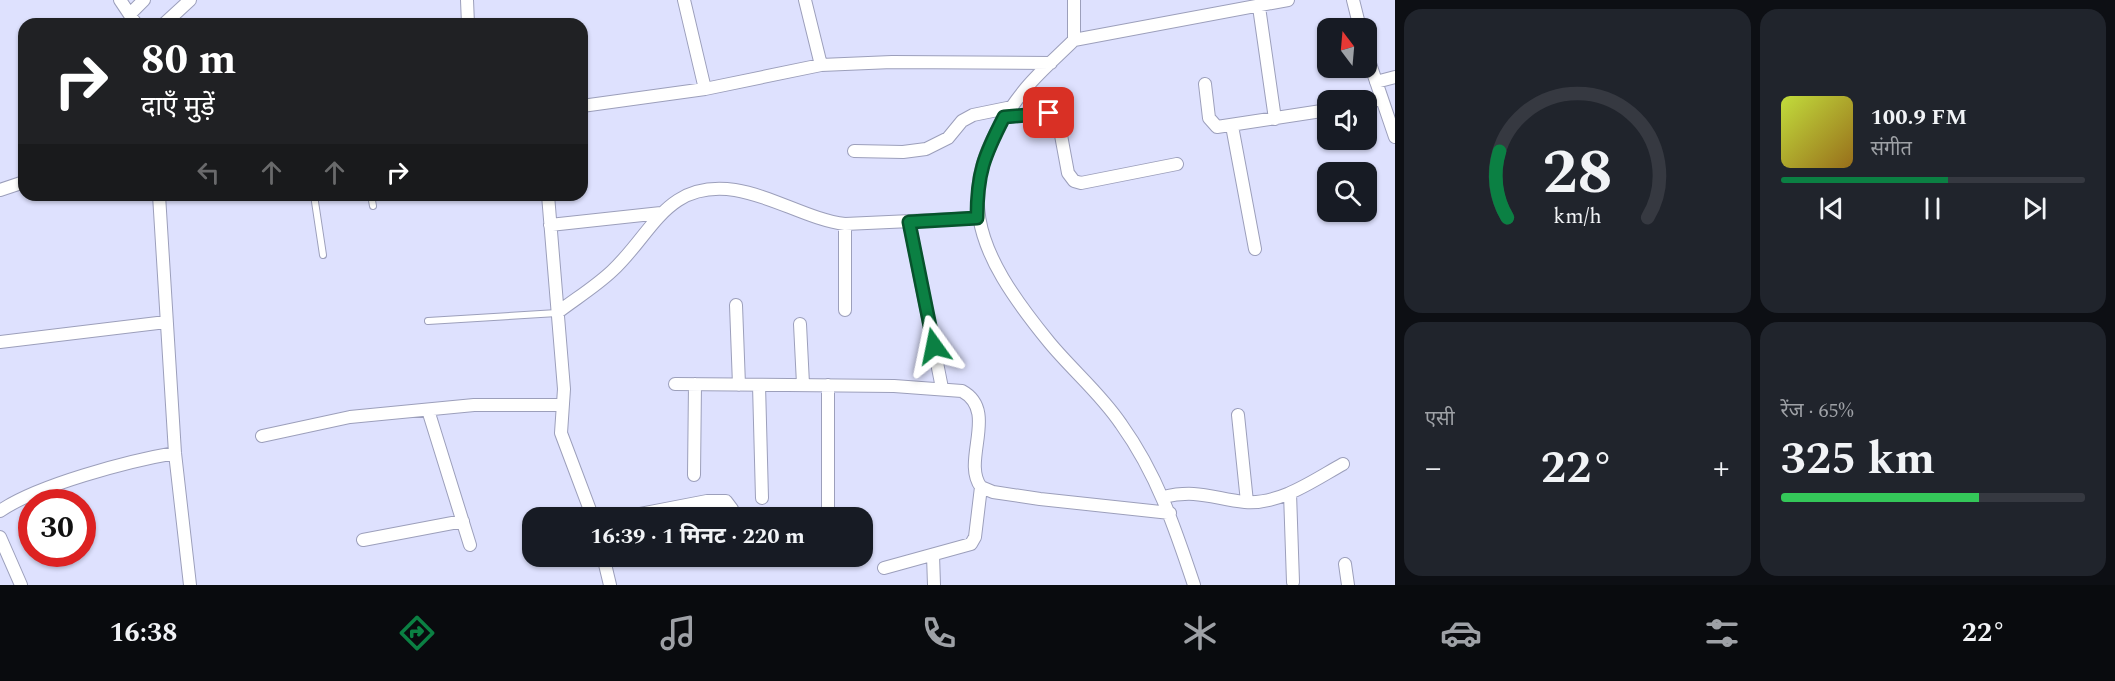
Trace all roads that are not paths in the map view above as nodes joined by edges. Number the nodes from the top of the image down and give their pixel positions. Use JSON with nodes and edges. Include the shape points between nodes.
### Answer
{"nodes":[{"id":1,"x":120,"y":0,"type":"edge"},
{"id":2,"x":144,"y":0,"type":"edge"},
{"id":3,"x":190,"y":0,"type":"edge"},
{"id":4,"x":467,"y":0,"type":"edge"},
{"id":5,"x":684,"y":0,"type":"edge"},
{"id":6,"x":805,"y":0,"type":"edge"},
{"id":7,"x":1074,"y":0,"type":"edge"},
{"id":8,"x":1288,"y":0,"type":"edge"},
{"id":9,"x":1353,"y":0,"type":"edge"},
{"id":10,"x":1259,"y":7,"type":"junction"},
{"id":11,"x":132,"y":18,"type":"edge"},
{"id":12,"x":134,"y":18,"type":"edge"},
{"id":13,"x":170,"y":18,"type":"edge"},
{"id":14,"x":468,"y":18,"type":"edge"},
{"id":15,"x":1358,"y":18,"type":"edge"},
{"id":16,"x":1074,"y":40,"type":"junction"},
{"id":17,"x":1051,"y":63,"type":"junction"},
{"id":18,"x":820,"y":65,"type":"junction"},
{"id":19,"x":1395,"y":77,"type":"edge"},
{"id":20,"x":1375,"y":78,"type":"edge"},
{"id":21,"x":1376,"y":82,"type":"junction"},
{"id":22,"x":1205,"y":84,"type":"dead end"},
{"id":23,"x":705,"y":89,"type":"junction"},
{"id":24,"x":1382,"y":99,"type":"junction"},
{"id":25,"x":1377,"y":100,"type":"edge"},
{"id":26,"x":588,"y":105,"type":"edge"},
{"id":27,"x":1008,"y":112,"type":"junction"},
{"id":28,"x":1317,"y":112,"type":"edge"},
{"id":29,"x":1275,"y":119,"type":"junction"},
{"id":30,"x":1232,"y":126,"type":"junction"},
{"id":31,"x":1395,"y":137,"type":"edge"},
{"id":32,"x":854,"y":151,"type":"dead end"},
{"id":33,"x":1177,"y":164,"type":"dead end"},
{"id":34,"x":18,"y":184,"type":"edge"},
{"id":35,"x":0,"y":190,"type":"edge"},
{"id":36,"x":159,"y":201,"type":"edge"},
{"id":37,"x":315,"y":201,"type":"edge"},
{"id":38,"x":372,"y":201,"type":"edge"},
{"id":39,"x":548,"y":201,"type":"edge"},
{"id":40,"x":373,"y":206,"type":"dead end"},
{"id":41,"x":661,"y":213,"type":"junction"},
{"id":42,"x":977,"y":218,"type":"junction"},
{"id":43,"x":909,"y":222,"type":"junction"},
{"id":44,"x":845,"y":224,"type":"junction"},
{"id":45,"x":550,"y":225,"type":"junction"},
{"id":46,"x":1255,"y":249,"type":"dead end"},
{"id":47,"x":323,"y":255,"type":"dead end"},
{"id":48,"x":736,"y":305,"type":"dead end"},
{"id":49,"x":845,"y":310,"type":"dead end"},
{"id":50,"x":557,"y":313,"type":"junction"},
{"id":51,"x":428,"y":321,"type":"dead end"},
{"id":52,"x":166,"y":322,"type":"junction"},
{"id":53,"x":800,"y":324,"type":"dead end"},
{"id":54,"x":0,"y":342,"type":"edge"},
{"id":55,"x":675,"y":384,"type":"dead end"},
{"id":56,"x":694,"y":384,"type":"junction"},
{"id":57,"x":803,"y":384,"type":"junction"},
{"id":58,"x":739,"y":385,"type":"junction"},
{"id":59,"x":759,"y":385,"type":"junction"},
{"id":60,"x":828,"y":385,"type":"junction"},
{"id":61,"x":942,"y":388,"type":"junction"},
{"id":62,"x":561,"y":405,"type":"junction"},
{"id":63,"x":428,"y":410,"type":"junction"},
{"id":64,"x":1238,"y":415,"type":"dead end"},
{"id":65,"x":262,"y":436,"type":"dead end"},
{"id":66,"x":175,"y":453,"type":"junction"},
{"id":67,"x":1343,"y":464,"type":"dead end"},
{"id":68,"x":694,"y":475,"type":"dead end"},
{"id":69,"x":981,"y":487,"type":"junction"},
{"id":70,"x":1290,"y":493,"type":"junction"},
{"id":71,"x":1163,"y":497,"type":"junction"},
{"id":72,"x":762,"y":498,"type":"dead end"},
{"id":73,"x":1247,"y":502,"type":"junction"},
{"id":74,"x":589,"y":507,"type":"edge"},
{"id":75,"x":676,"y":507,"type":"edge"},
{"id":76,"x":730,"y":507,"type":"edge"},
{"id":77,"x":828,"y":507,"type":"edge"},
{"id":78,"x":0,"y":511,"type":"edge"},
{"id":79,"x":1170,"y":513,"type":"junction"},
{"id":80,"x":463,"y":521,"type":"junction"},
{"id":81,"x":0,"y":537,"type":"edge"},
{"id":82,"x":363,"y":540,"type":"dead end"},
{"id":83,"x":470,"y":545,"type":"dead end"},
{"id":84,"x":933,"y":555,"type":"junction"},
{"id":85,"x":1345,"y":564,"type":"dead end"},
{"id":86,"x":606,"y":567,"type":"edge"},
{"id":87,"x":884,"y":567,"type":"dead end"},
{"id":88,"x":1293,"y":582,"type":"dead end"},
{"id":89,"x":21,"y":585,"type":"edge"},
{"id":90,"x":190,"y":585,"type":"edge"},
{"id":91,"x":610,"y":585,"type":"edge"},
{"id":92,"x":934,"y":585,"type":"edge"},
{"id":93,"x":1194,"y":585,"type":"edge"},
{"id":94,"x":1348,"y":585,"type":"edge"}],
"edges":[{"from":1,"to":11,"type":"street"},
{"from":2,"to":12,"type":"street"},
{"from":3,"to":13,"type":"street"},
{"from":4,"to":14,"type":"street"},
{"from":5,"to":23,"type":"street"},
{"from":6,"to":18,"type":"street"},
{"from":7,"to":16,"type":"street"},
{"from":8,"to":10,"type":"street"},
{"from":9,"to":15,"type":"street"},
{"from":10,"to":16,"type":"street"},
{"from":10,"to":29,"type":"street"},
{"from":16,"to":17,"type":"street"},
{"from":17,"to":18,"type":"street"},
{"from":17,"to":27,"type":"street"},
{"from":18,"to":23,"type":"street"},
{"from":19,"to":21,"type":"street"},
{"from":20,"to":21,"type":"street"},
{"from":21,"to":24,"type":"street"},
{"from":22,"to":30,"type":"street","via":[[1212,124]]},
{"from":23,"to":26,"type":"street"},
{"from":24,"to":25,"type":"street"},
{"from":24,"to":31,"type":"street"},
{"from":27,"to":32,"type":"street","via":[[973,115],[962,121],[948,138],[926,149]]},
{"from":27,"to":33,"type":"street","via":[[1055,115],[1059,119],[1068,173],[1074,181],[1081,183]]},
{"from":27,"to":42,"type":"street","via":[[982,160]]},
{"from":28,"to":29,"type":"street"},
{"from":29,"to":30,"type":"street"},
{"from":30,"to":46,"type":"street"},
{"from":34,"to":35,"type":"street"},
{"from":36,"to":52,"type":"street"},
{"from":37,"to":47,"type":"lane"},
{"from":38,"to":40,"type":"lane"},
{"from":39,"to":45,"type":"street"},
{"from":41,"to":44,"type":"street","via":[[686,194],[734,190]]},
{"from":41,"to":45,"type":"street"},
{"from":41,"to":50,"type":"street","via":[[613,271]]},
{"from":42,"to":43,"type":"street"},
{"from":42,"to":71,"type":"street","via":[[987,248],[1015,295],[1049,342],[1121,423]]},
{"from":43,"to":44,"type":"street"},
{"from":43,"to":61,"type":"street"},
{"from":44,"to":49,"type":"street"},
{"from":45,"to":50,"type":"street"},
{"from":48,"to":58,"type":"street"},
{"from":50,"to":51,"type":"lane"},
{"from":50,"to":62,"type":"street","via":[[564,389]]},
{"from":52,"to":54,"type":"street"},
{"from":52,"to":66,"type":"street"},
{"from":53,"to":57,"type":"street"},
{"from":55,"to":56,"type":"street"},
{"from":56,"to":58,"type":"street"},
{"from":56,"to":68,"type":"street"},
{"from":57,"to":59,"type":"street"},
{"from":57,"to":60,"type":"street"},
{"from":58,"to":59,"type":"street"},
{"from":59,"to":72,"type":"street"},
{"from":60,"to":61,"type":"street"},
{"from":60,"to":77,"type":"street"},
{"from":61,"to":69,"type":"street","via":[[969,395],[977,409],[976,476]]},
{"from":62,"to":63,"type":"street","via":[[474,405]]},
{"from":62,"to":74,"type":"street","via":[[561,433]]},
{"from":63,"to":65,"type":"street","via":[[350,417]]},
{"from":63,"to":80,"type":"street"},
{"from":64,"to":73,"type":"street"},
{"from":66,"to":78,"type":"street","via":[[82,477],[13,502]]},
{"from":66,"to":90,"type":"street"},
{"from":67,"to":70,"type":"street"},
{"from":69,"to":79,"type":"street","via":[[1040,499]]},
{"from":69,"to":84,"type":"street","via":[[971,544]]},
{"from":70,"to":73,"type":"street"},
{"from":70,"to":88,"type":"street"},
{"from":71,"to":73,"type":"street","via":[[1190,492]]},
{"from":71,"to":79,"type":"street"},
{"from":75,"to":76,"type":"street","via":[[707,501],[726,501]]},
{"from":79,"to":93,"type":"street"},
{"from":80,"to":82,"type":"street"},
{"from":80,"to":83,"type":"street"},
{"from":81,"to":89,"type":"street"},
{"from":84,"to":87,"type":"street"},
{"from":84,"to":92,"type":"street"},
{"from":85,"to":94,"type":"street"},
{"from":86,"to":91,"type":"street"}]}
